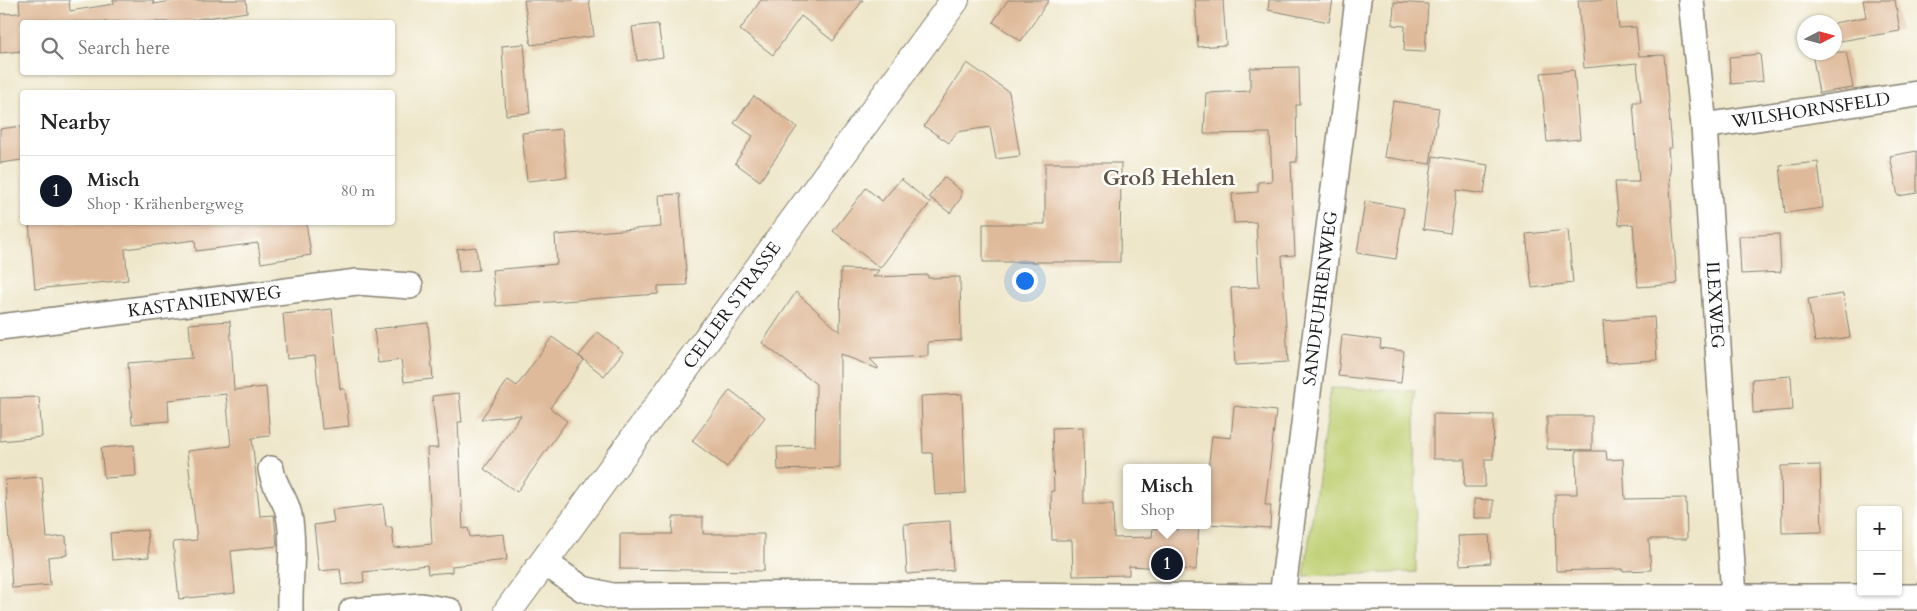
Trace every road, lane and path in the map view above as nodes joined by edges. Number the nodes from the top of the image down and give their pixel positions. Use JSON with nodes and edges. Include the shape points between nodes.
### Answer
{"nodes":[{"id":1,"x":955,"y":0,"type":"edge"},
{"id":2,"x":1358,"y":0,"type":"edge"},
{"id":3,"x":1691,"y":0,"type":"edge"},
{"id":4,"x":1917,"y":94,"type":"edge"},
{"id":5,"x":1704,"y":126,"type":"junction"},
{"id":6,"x":410,"y":286,"type":"dead end"},
{"id":7,"x":0,"y":328,"type":"edge"},
{"id":8,"x":271,"y":469,"type":"dead end"},
{"id":9,"x":544,"y":562,"type":"junction"},
{"id":10,"x":1282,"y":597,"type":"junction"},
{"id":11,"x":1917,"y":597,"type":"edge"},
{"id":12,"x":842,"y":603,"type":"edge"},
{"id":13,"x":1345,"y":604,"type":"edge"},
{"id":14,"x":1733,"y":604,"type":"edge"},
{"id":15,"x":290,"y":611,"type":"edge"},
{"id":16,"x":352,"y":611,"type":"edge"},
{"id":17,"x":450,"y":611,"type":"edge"},
{"id":18,"x":508,"y":611,"type":"edge"}],
"edges":[{"from":1,"to":9,"type":"main road","name":"CELLER STRASSE"},
{"from":2,"to":10,"type":"street","name":"SANDFUHRENWEG"},
{"from":3,"to":5,"type":"street","name":"ILEXWEG"},
{"from":4,"to":5,"type":"street","name":"WILSHORNSFELD"},
{"from":5,"to":14,"type":"street","name":"ILEXWEG"},
{"from":6,"to":7,"type":"street","name":"KASTANIENWEG","via":[[357,282]]},
{"from":8,"to":15,"type":"street","via":[[272,478],[284,497],[292,532]]},
{"from":9,"to":12,"type":"street","via":[[583,589],[612,596]]},
{"from":9,"to":18,"type":"main road","name":"CELLER STRASSE"},
{"from":10,"to":12,"type":"street"},
{"from":10,"to":13,"type":"street"},
{"from":11,"to":14,"type":"street"},
{"from":13,"to":14,"type":"street"},
{"from":16,"to":17,"type":"street","via":[[421,606]]}]}
